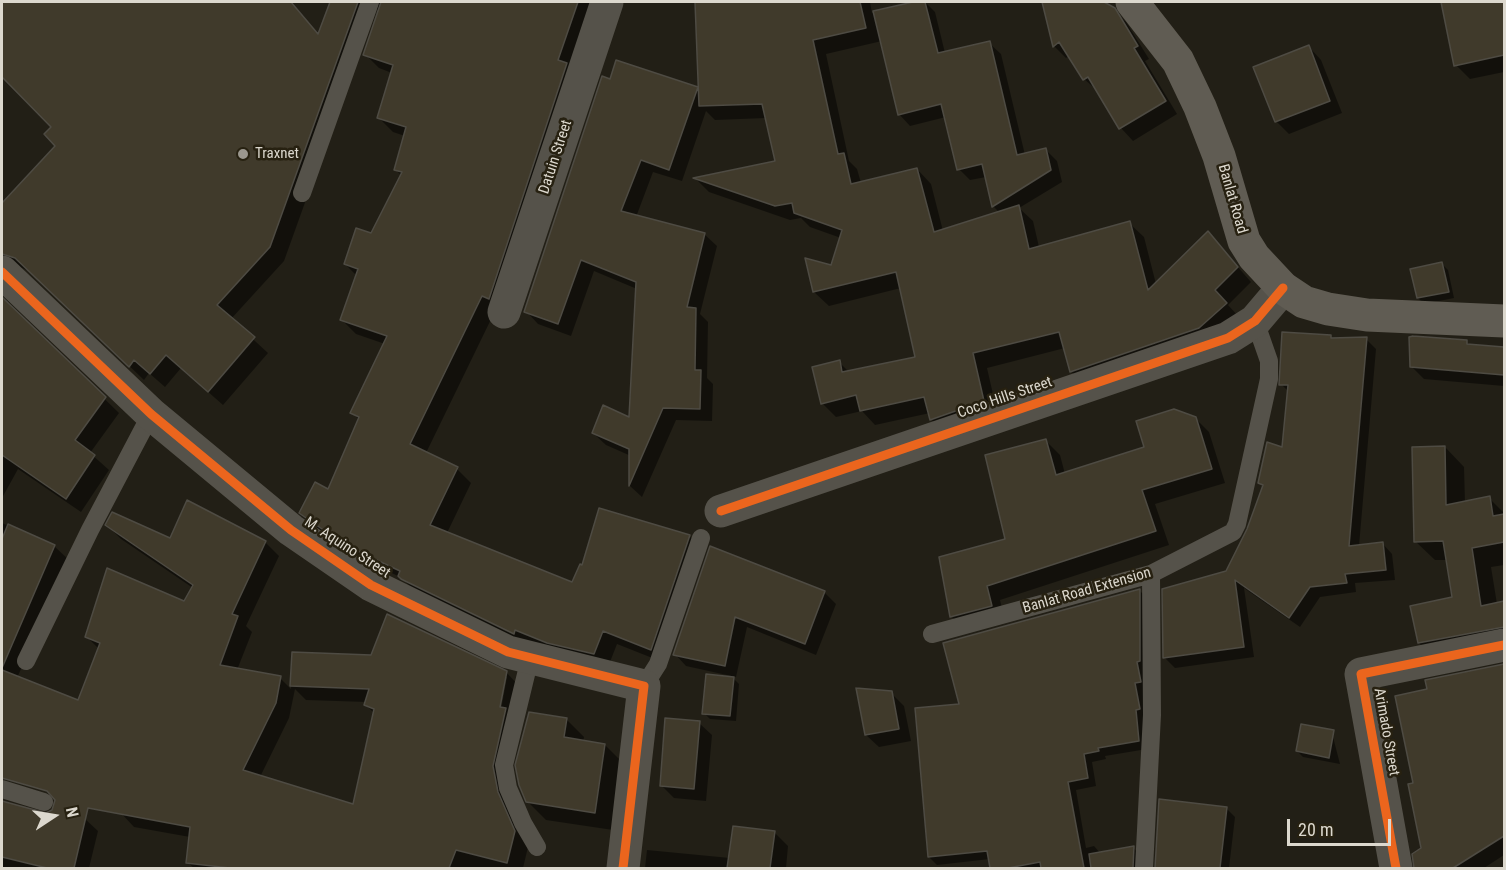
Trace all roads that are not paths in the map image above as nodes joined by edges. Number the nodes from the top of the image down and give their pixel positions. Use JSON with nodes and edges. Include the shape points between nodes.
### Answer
{"nodes":[{"id":1,"x":370,"y":2,"type":"edge"},
{"id":2,"x":608,"y":2,"type":"edge"},
{"id":3,"x":1132,"y":2,"type":"edge"},
{"id":4,"x":302,"y":193,"type":"dead end"},
{"id":5,"x":2,"y":272,"type":"edge"},
{"id":6,"x":1283,"y":288,"type":"junction"},
{"id":7,"x":504,"y":312,"type":"dead end"},
{"id":8,"x":1255,"y":321,"type":"junction"},
{"id":9,"x":1504,"y":321,"type":"edge"},
{"id":10,"x":151,"y":414,"type":"junction"},
{"id":11,"x":721,"y":511,"type":"dead end"},
{"id":12,"x":701,"y":538,"type":"dead end"},
{"id":13,"x":1151,"y":574,"type":"junction"},
{"id":14,"x":932,"y":634,"type":"dead end"},
{"id":15,"x":1504,"y":645,"type":"edge"},
{"id":16,"x":530,"y":658,"type":"junction"},
{"id":17,"x":26,"y":661,"type":"dead end"},
{"id":18,"x":644,"y":686,"type":"junction"},
{"id":19,"x":2,"y":789,"type":"edge"},
{"id":20,"x":44,"y":802,"type":"dead end"},
{"id":21,"x":537,"y":847,"type":"dead end"},
{"id":22,"x":623,"y":868,"type":"edge"},
{"id":23,"x":1144,"y":868,"type":"edge"},
{"id":24,"x":1396,"y":868,"type":"edge"}],
"edges":[{"from":1,"to":4,"type":"lane"},
{"from":2,"to":7,"type":"street","name":"Datuin Street"},
{"from":3,"to":6,"type":"street","name":"Banlat Road","via":[[1178,61],[1219,156],[1244,241]]},
{"from":5,"to":10,"type":"street","name":"M. Aquino Street"},
{"from":6,"to":8,"type":"street","name":"Coco Hills Street"},
{"from":6,"to":9,"type":"street","name":"Banlat Road","via":[[1304,302],[1367,315]]},
{"from":8,"to":11,"type":"street","name":"Coco Hills Street","via":[[1228,338]]},
{"from":8,"to":13,"type":"lane","name":"Banlat Road Extension","via":[[1265,344],[1269,379],[1238,524],[1227,535]]},
{"from":10,"to":16,"type":"street","name":"M. Aquino Street","via":[[291,530],[370,585],[508,652]]},
{"from":10,"to":17,"type":"lane"},
{"from":12,"to":18,"type":"lane","via":[[658,664]]},
{"from":13,"to":14,"type":"lane","name":"Banlat Road Extension"},
{"from":13,"to":23,"type":"lane","via":[[1152,715]]},
{"from":15,"to":24,"type":"street","name":"Arimado Street","via":[[1361,674]]},
{"from":16,"to":18,"type":"street","name":"M. Aquino Street"},
{"from":16,"to":21,"type":"lane","via":[[504,765],[508,788]]},
{"from":18,"to":22,"type":"street"},
{"from":19,"to":20,"type":"lane"}]}
